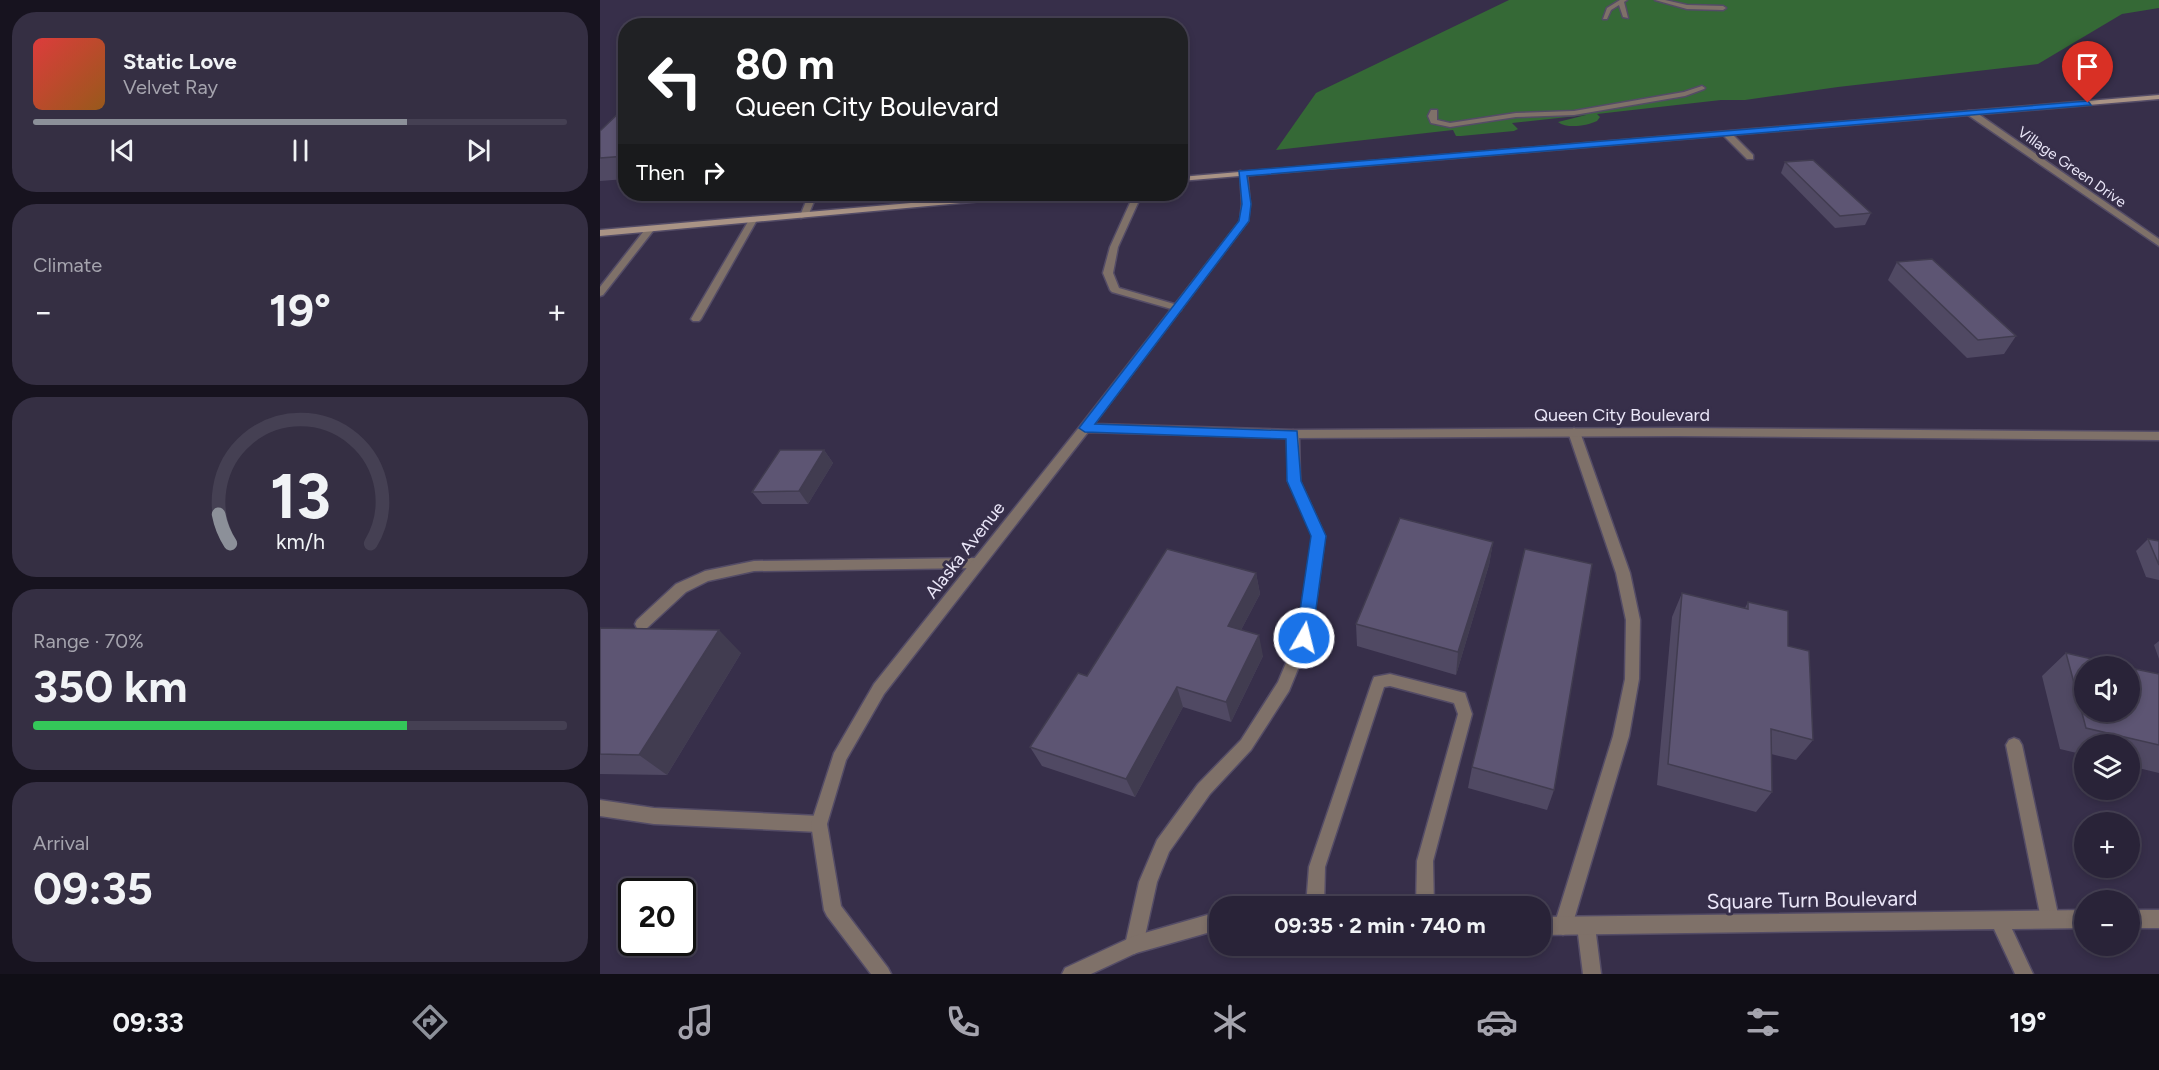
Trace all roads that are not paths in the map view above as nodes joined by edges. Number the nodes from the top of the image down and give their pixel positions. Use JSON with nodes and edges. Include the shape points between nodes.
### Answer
{"nodes":[{"id":1,"x":1658,"y":0,"type":"edge"},
{"id":2,"x":1623,"y":1,"type":"edge"},
{"id":3,"x":1723,"y":8,"type":"dead end"},
{"id":4,"x":1626,"y":17,"type":"dead end"},
{"id":5,"x":1605,"y":18,"type":"dead end"},
{"id":6,"x":1702,"y":88,"type":"dead end"},
{"id":7,"x":2159,"y":97,"type":"edge"},
{"id":8,"x":1434,"y":112,"type":"dead end"},
{"id":9,"x":1971,"y":113,"type":"junction"},
{"id":10,"x":1727,"y":134,"type":"junction"},
{"id":11,"x":1750,"y":157,"type":"dead end"},
{"id":12,"x":1243,"y":173,"type":"junction"},
{"id":13,"x":1188,"y":178,"type":"edge"},
{"id":14,"x":810,"y":201,"type":"edge"},
{"id":15,"x":936,"y":201,"type":"edge"},
{"id":16,"x":1135,"y":201,"type":"edge"},
{"id":17,"x":804,"y":216,"type":"junction"},
{"id":18,"x":753,"y":220,"type":"junction"},
{"id":19,"x":650,"y":229,"type":"junction"},
{"id":20,"x":600,"y":233,"type":"edge"},
{"id":21,"x":2159,"y":243,"type":"edge"},
{"id":22,"x":600,"y":293,"type":"edge"},
{"id":23,"x":1179,"y":308,"type":"junction"},
{"id":24,"x":696,"y":318,"type":"dead end"},
{"id":25,"x":1085,"y":428,"type":"junction"},
{"id":26,"x":1574,"y":432,"type":"junction"},
{"id":27,"x":1293,"y":434,"type":"junction"},
{"id":28,"x":2159,"y":436,"type":"edge"},
{"id":29,"x":977,"y":563,"type":"junction"},
{"id":30,"x":642,"y":624,"type":"dead end"},
{"id":31,"x":2014,"y":745,"type":"dead end"},
{"id":32,"x":600,"y":808,"type":"edge"},
{"id":33,"x":819,"y":824,"type":"junction"},
{"id":34,"x":1316,"y":896,"type":"edge"},
{"id":35,"x":1425,"y":896,"type":"edge"},
{"id":36,"x":2074,"y":919,"type":"edge"},
{"id":37,"x":2140,"y":919,"type":"edge"},
{"id":38,"x":2159,"y":919,"type":"edge"},
{"id":39,"x":1999,"y":920,"type":"junction"},
{"id":40,"x":2050,"y":920,"type":"junction"},
{"id":41,"x":1209,"y":924,"type":"edge"},
{"id":42,"x":1551,"y":926,"type":"edge"},
{"id":43,"x":1586,"y":926,"type":"junction"},
{"id":44,"x":1563,"y":927,"type":"junction"},
{"id":45,"x":1134,"y":945,"type":"junction"},
{"id":46,"x":882,"y":974,"type":"edge"},
{"id":47,"x":1071,"y":974,"type":"edge"},
{"id":48,"x":1592,"y":974,"type":"edge"},
{"id":49,"x":2024,"y":974,"type":"edge"}],
"edges":[{"from":1,"to":3,"type":"street","via":[[1687,7]]},
{"from":2,"to":4,"type":"street"},
{"from":2,"to":5,"type":"street","via":[[1610,9]]},
{"from":6,"to":8,"type":"street","via":[[1574,113],[1509,115],[1459,124],[1434,121]]},
{"from":7,"to":9,"type":"main road"},
{"from":9,"to":10,"type":"main road"},
{"from":9,"to":21,"type":"street","name":"Village Green Drive"},
{"from":10,"to":11,"type":"street"},
{"from":10,"to":12,"type":"main road"},
{"from":12,"to":13,"type":"main road"},
{"from":12,"to":23,"type":"street","name":"Alaska Avenue","via":[[1244,221]]},
{"from":14,"to":17,"type":"street"},
{"from":15,"to":17,"type":"main road"},
{"from":16,"to":23,"type":"street","via":[[1114,247],[1108,273],[1115,290]]},
{"from":17,"to":18,"type":"main road"},
{"from":18,"to":19,"type":"main road"},
{"from":18,"to":24,"type":"street"},
{"from":19,"to":20,"type":"main road"},
{"from":19,"to":22,"type":"street"},
{"from":23,"to":25,"type":"street","name":"Alaska Avenue"},
{"from":25,"to":27,"type":"street","name":"Queen City Boulevard"},
{"from":25,"to":29,"type":"street","name":"Alaska Avenue"},
{"from":26,"to":27,"type":"street","name":"Queen City Boulevard"},
{"from":26,"to":28,"type":"street","name":"Queen City Boulevard"},
{"from":26,"to":44,"type":"street","via":[[1623,573],[1633,620],[1632,679],[1621,736]]},
{"from":27,"to":45,"type":"street","via":[[1294,481],[1319,536],[1304,638],[1284,686],[1246,745],[1204,789],[1163,846],[1148,882]]},
{"from":29,"to":30,"type":"street","via":[[754,566],[705,576],[681,588]]},
{"from":29,"to":33,"type":"street","name":"Alaska Avenue","via":[[879,689],[839,758]]},
{"from":31,"to":40,"type":"street"},
{"from":32,"to":33,"type":"street","via":[[640,816]]},
{"from":33,"to":46,"type":"street","name":"Alaska Avenue","via":[[832,910]]},
{"from":34,"to":35,"type":"street","via":[[1317,867],[1379,682],[1390,680],[1460,699],[1465,714],[1425,861]]},
{"from":36,"to":40,"type":"street","name":"Square Turn Boulevard"},
{"from":37,"to":38,"type":"street"},
{"from":39,"to":40,"type":"street","name":"Square Turn Boulevard"},
{"from":39,"to":43,"type":"street","name":"Square Turn Boulevard"},
{"from":39,"to":49,"type":"street"},
{"from":41,"to":45,"type":"street"},
{"from":42,"to":44,"type":"street","name":"Square Turn Boulevard"},
{"from":43,"to":44,"type":"street","name":"Square Turn Boulevard"},
{"from":43,"to":48,"type":"street"},
{"from":45,"to":47,"type":"street"}]}
